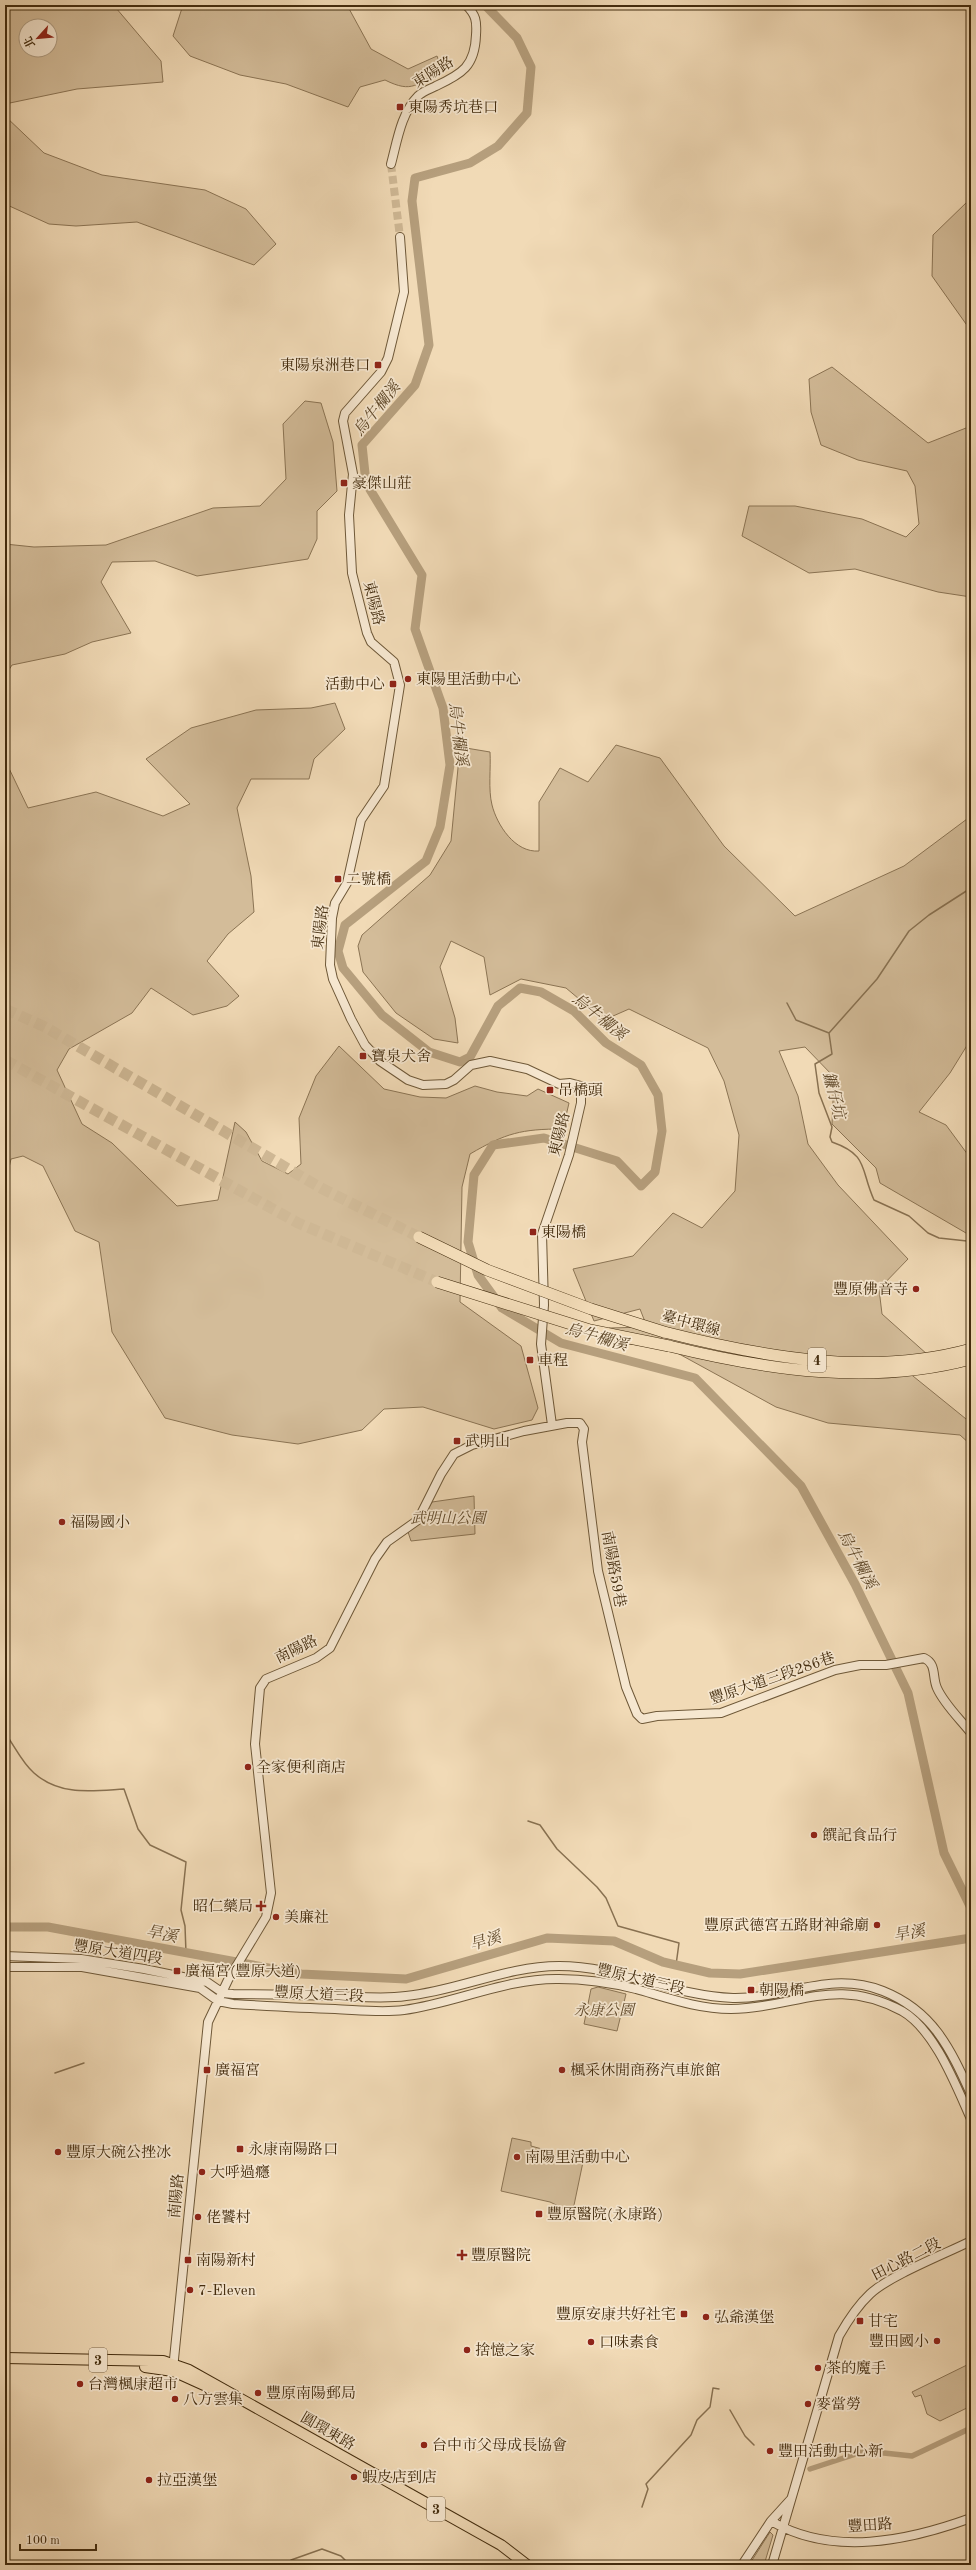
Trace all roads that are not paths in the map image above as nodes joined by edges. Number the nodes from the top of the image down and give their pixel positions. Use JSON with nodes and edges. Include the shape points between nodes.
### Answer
{"nodes":[{"id":1,"x":466,"y":5,"type":"edge"},
{"id":2,"x":391,"y":164,"type":"tunnel mouth"},
{"id":3,"x":400,"y":237,"type":"tunnel mouth"},
{"id":4,"x":419,"y":1237,"type":"tunnel mouth"},
{"id":5,"x":437,"y":1282,"type":"tunnel mouth"},
{"id":6,"x":971,"y":1349,"type":"edge"},
{"id":7,"x":971,"y":1359,"type":"edge"},
{"id":8,"x":576,"y":1423,"type":"joint"},
{"id":9,"x":552,"y":1425,"type":"junction"},
{"id":10,"x":642,"y":1719,"type":"joint"},
{"id":11,"x":971,"y":1734,"type":"edge"},
{"id":12,"x":5,"y":1956,"type":"edge"},
{"id":13,"x":5,"y":1967,"type":"edge"},
{"id":14,"x":223,"y":1992,"type":"junction"},
{"id":15,"x":218,"y":2001,"type":"junction"},
{"id":16,"x":971,"y":2094,"type":"edge"},
{"id":17,"x":971,"y":2120,"type":"edge"},
{"id":18,"x":971,"y":2241,"type":"edge"},
{"id":19,"x":5,"y":2358,"type":"edge"},
{"id":20,"x":5,"y":2365,"type":"edge"},
{"id":21,"x":173,"y":2368,"type":"junction"},
{"id":22,"x":313,"y":2444,"type":"junction"},
{"id":23,"x":793,"y":2496,"type":"junction"},
{"id":24,"x":971,"y":2518,"type":"edge"},
{"id":25,"x":771,"y":2521,"type":"junction"},
{"id":26,"x":784,"y":2529,"type":"junction"},
{"id":27,"x":517,"y":2565,"type":"edge"},
{"id":28,"x":527,"y":2565,"type":"edge"},
{"id":29,"x":742,"y":2565,"type":"edge"},
{"id":30,"x":772,"y":2565,"type":"edge"}],
"edges":[{"from":1,"to":2,"type":"street","name":"東陽路","via":[[474,13],[476,20],[476,38],[469,65],[451,79],[417,97],[401,126]]},
{"from":3,"to":9,"type":"street","name":"東陽路","via":[[404,292],[388,358],[381,372],[345,413],[343,421],[353,474],[349,515],[352,573],[367,633],[371,642],[394,662],[400,685],[384,786],[361,820],[347,883],[335,903],[330,965],[333,979],[365,1045],[380,1061],[408,1080],[424,1085],[446,1084],[471,1065],[490,1061],[527,1069],[560,1084],[578,1083],[581,1086],[581,1103],[574,1138],[542,1234],[542,1354]]},
{"from":4,"to":6,"type":"highway","name":"臺中環線","number":"4","bridge":true,"via":[[487,1270],[591,1309],[664,1332],[733,1349],[805,1360],[847,1362],[891,1361]]},
{"from":5,"to":7,"type":"highway","name":"臺中環線","number":"4","bridge":true,"via":[[590,1330],[733,1362],[795,1370],[864,1374]]},
{"from":8,"to":9,"type":"street","name":"南陽路"},
{"from":8,"to":10,"type":"street","name":"南陽路59巷","via":[[580,1423],[584,1429],[582,1442],[598,1571],[626,1687],[637,1714]]},
{"from":9,"to":14,"type":"street","name":"南陽路","via":[[472,1445],[454,1454],[418,1520],[386,1542],[374,1559],[330,1648],[316,1658],[266,1679],[260,1688],[254,1744],[271,1893],[266,1917]]},
{"from":10,"to":11,"type":"street","name":"豐原大道三段286巷","via":[[721,1713],[835,1670],[860,1664],[886,1665],[924,1658],[930,1661],[939,1693]]},
{"from":12,"to":14,"type":"street","name":"豐原大道四段","via":[[81,1959],[144,1969],[207,1982]]},
{"from":13,"to":15,"type":"street","name":"豐原大道四段","via":[[82,1967],[200,1988]]},
{"from":14,"to":15,"type":"street","name":"南陽路"},
{"from":14,"to":16,"type":"street","name":"豐原大道三段","via":[[378,1998],[406,1996],[521,1969],[559,1966],[603,1969],[704,1995],[733,1998],[756,1997],[827,1983],[858,1984],[884,1992],[921,2013],[941,2035]]},
{"from":15,"to":17,"type":"street","name":"豐原大道三段","via":[[241,2005],[402,2010],[424,2007],[500,1986],[559,1979],[609,1984],[686,2004],[718,2009],[759,2007],[828,1994],[853,1994],[882,2002],[915,2022],[940,2056]]},
{"from":15,"to":21,"type":"street","name":"南陽路","via":[[208,2022]]},
{"from":18,"to":23,"type":"street","name":"田心路二段","via":[[870,2294],[847,2322],[839,2336]]},
{"from":19,"to":21,"type":"main road","name":"圓環東路","number":"3","via":[[146,2361]]},
{"from":20,"to":21,"type":"main road","name":"圓環東路","number":"3"},
{"from":21,"to":22,"type":"main road","name":"圓環東路","number":"3","via":[[201,2375]]},
{"from":22,"to":27,"type":"main road","name":"圓環東路","number":"3","via":[[497,2550]]},
{"from":22,"to":28,"type":"main road","name":"圓環東路","number":"3","via":[[502,2545]]},
{"from":23,"to":25,"type":"street","name":"田心路二段"},
{"from":23,"to":26,"type":"street"},
{"from":24,"to":26,"type":"street","name":"豐田路","via":[[923,2533],[870,2541],[833,2541],[795,2534]]},
{"from":25,"to":26,"type":"street","name":"豐田路"},
{"from":25,"to":29,"type":"street","name":"田心路二段"},
{"from":26,"to":30,"type":"street"}]}
